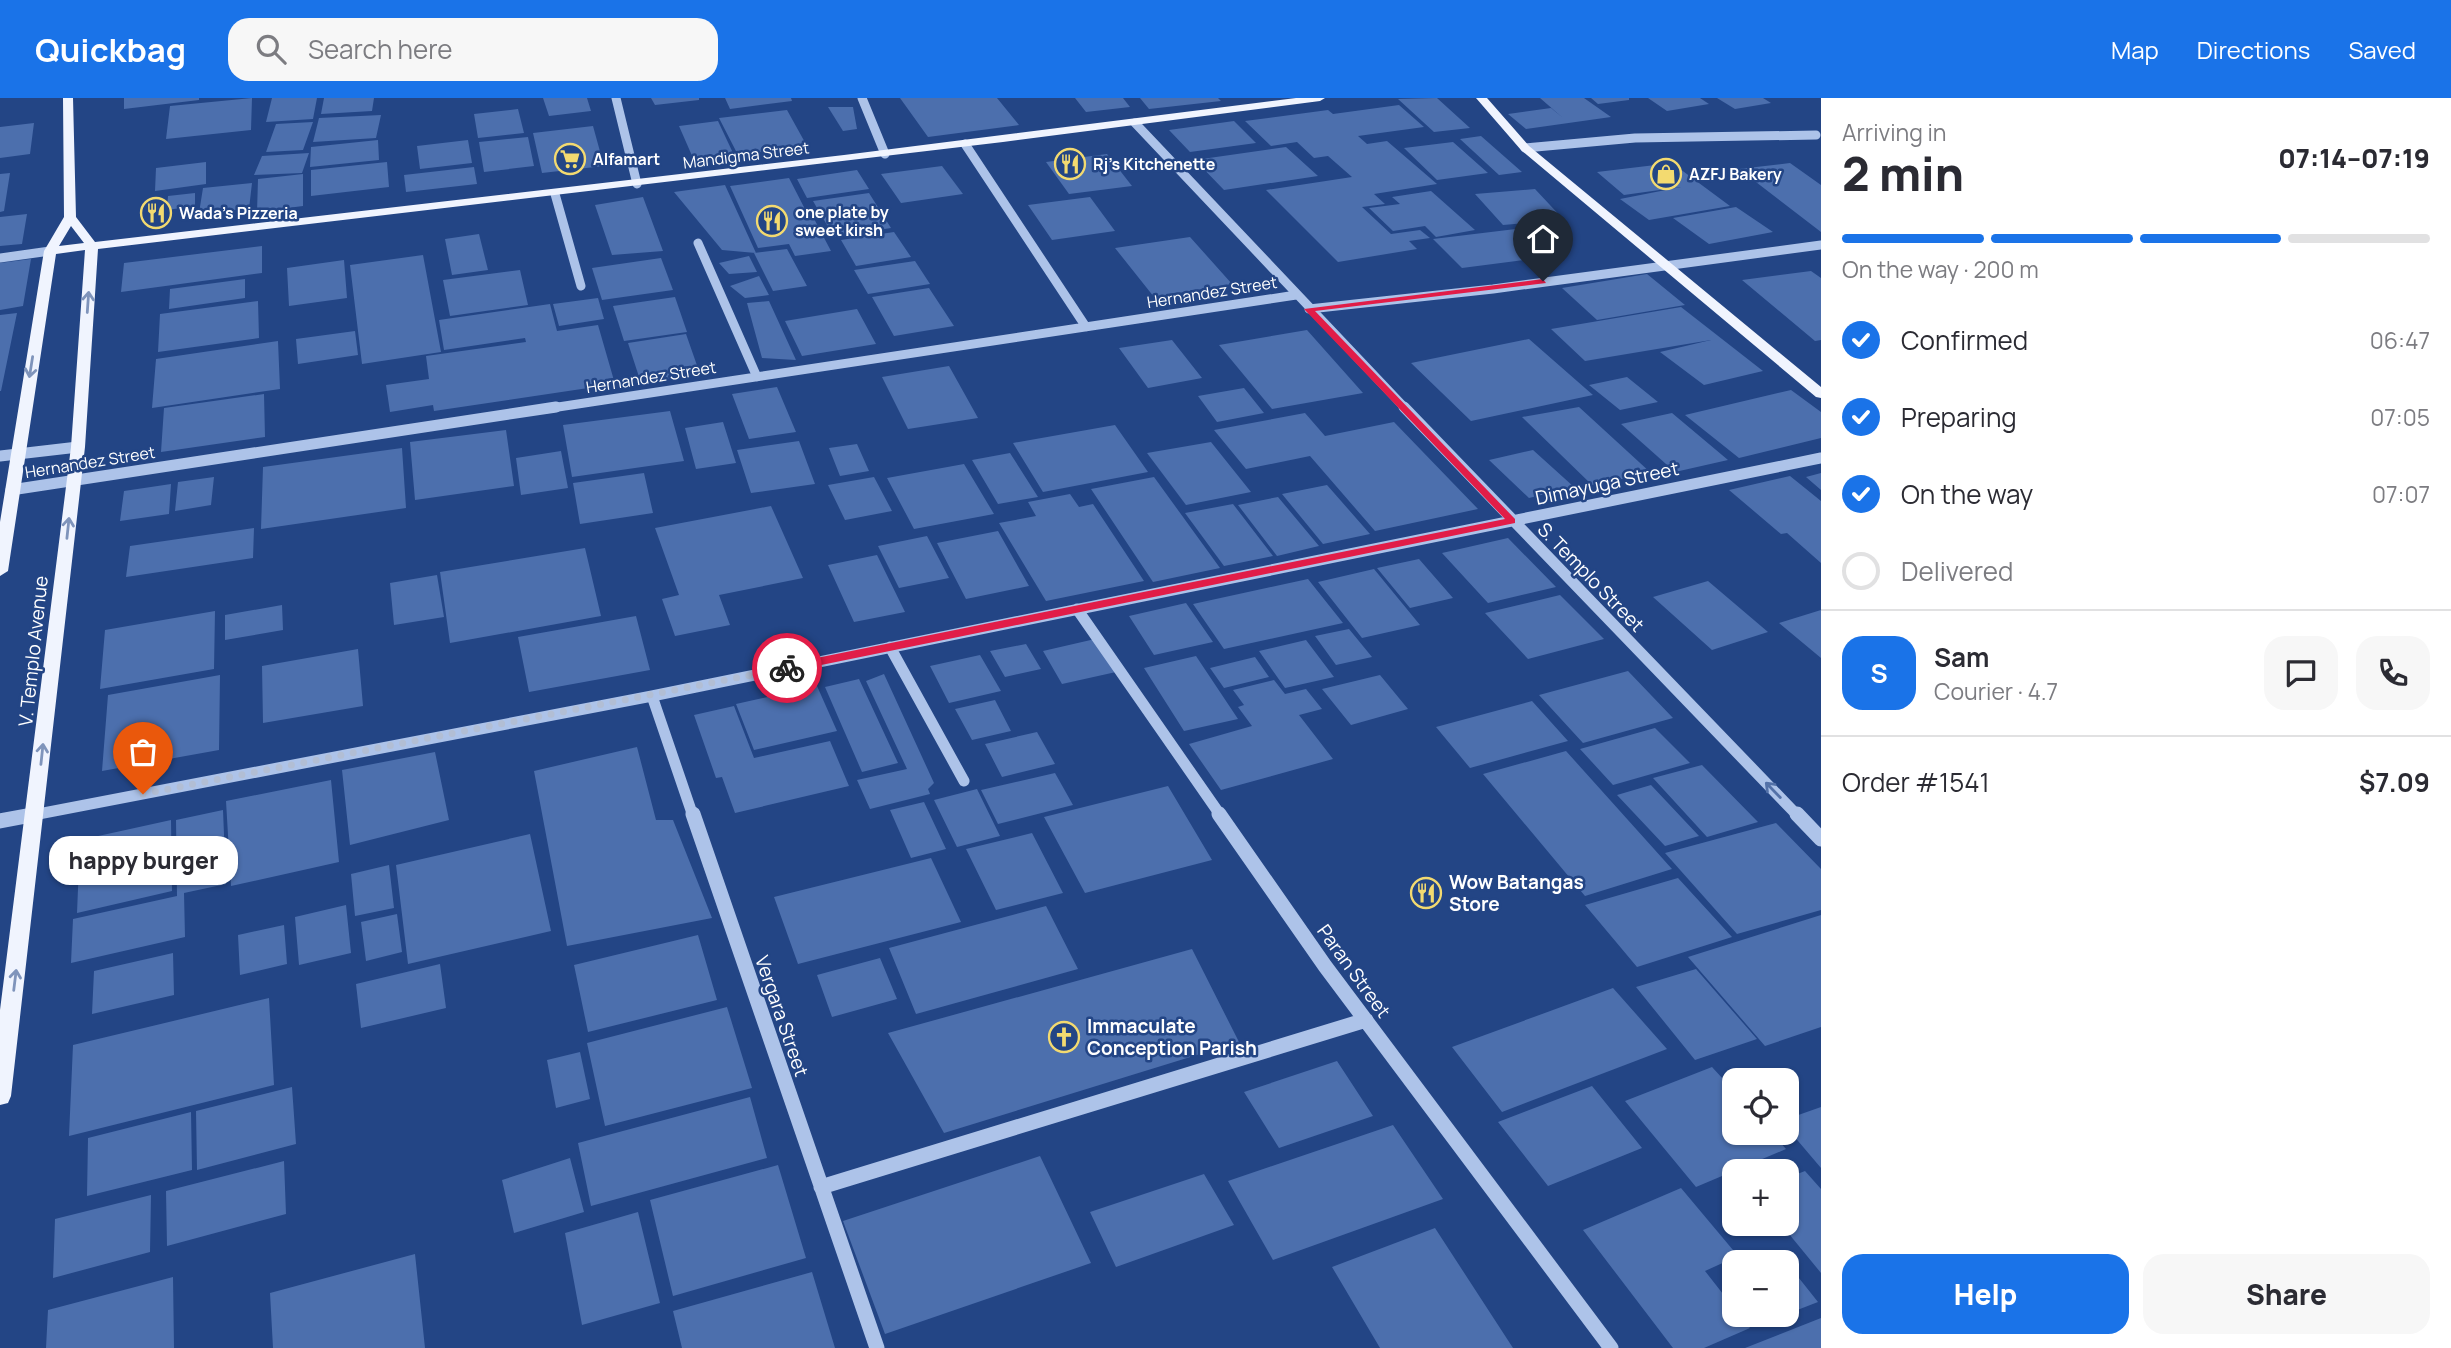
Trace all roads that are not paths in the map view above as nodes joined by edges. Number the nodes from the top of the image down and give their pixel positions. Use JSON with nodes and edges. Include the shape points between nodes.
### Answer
{"nodes":[{"id":1,"x":68,"y":98,"type":"edge"},
{"id":2,"x":616,"y":98,"type":"edge"},
{"id":3,"x":862,"y":98,"type":"edge"},
{"id":4,"x":1320,"y":98,"type":"edge"},
{"id":5,"x":1481,"y":98,"type":"edge"},
{"id":6,"x":1135,"y":124,"type":"junction"},
{"id":7,"x":1816,"y":135,"type":"dead end"},
{"id":8,"x":965,"y":144,"type":"junction"},
{"id":9,"x":1525,"y":148,"type":"junction"},
{"id":10,"x":886,"y":154,"type":"junction"},
{"id":11,"x":637,"y":184,"type":"junction"},
{"id":12,"x":555,"y":194,"type":"junction"},
{"id":13,"x":71,"y":217,"type":"junction"},
{"id":14,"x":698,"y":243,"type":"dead end"},
{"id":15,"x":1821,"y":245,"type":"edge"},
{"id":16,"x":92,"y":246,"type":"junction"},
{"id":17,"x":50,"y":251,"type":"junction"},
{"id":18,"x":0,"y":258,"type":"edge"},
{"id":19,"x":1667,"y":264,"type":"junction"},
{"id":20,"x":581,"y":286,"type":"dead end"},
{"id":21,"x":1296,"y":295,"type":"junction"},
{"id":22,"x":1309,"y":309,"type":"junction"},
{"id":23,"x":1086,"y":327,"type":"junction"},
{"id":24,"x":757,"y":377,"type":"junction"},
{"id":25,"x":1821,"y":394,"type":"edge"},
{"id":26,"x":78,"y":447,"type":"junction"},
{"id":27,"x":17,"y":454,"type":"junction"},
{"id":28,"x":0,"y":456,"type":"edge"},
{"id":29,"x":1821,"y":458,"type":"edge"},
{"id":30,"x":73,"y":480,"type":"junction"},
{"id":31,"x":11,"y":490,"type":"junction"},
{"id":32,"x":1512,"y":521,"type":"junction"},
{"id":33,"x":0,"y":570,"type":"edge"},
{"id":34,"x":1077,"y":609,"type":"junction"},
{"id":35,"x":890,"y":647,"type":"junction"},
{"id":36,"x":652,"y":696,"type":"junction"},
{"id":37,"x":964,"y":781,"type":"dead end"},
{"id":38,"x":36,"y":815,"type":"junction"},
{"id":39,"x":0,"y":821,"type":"edge"},
{"id":40,"x":1821,"y":839,"type":"edge"},
{"id":41,"x":1366,"y":1020,"type":"junction"},
{"id":42,"x":0,"y":1096,"type":"edge"},
{"id":43,"x":821,"y":1187,"type":"junction"},
{"id":44,"x":877,"y":1348,"type":"edge"},
{"id":45,"x":1611,"y":1348,"type":"edge"}],
"edges":[{"from":1,"to":13,"type":"main road"},
{"from":2,"to":11,"type":"street"},
{"from":3,"to":10,"type":"street"},
{"from":4,"to":6,"type":"main road","name":"Mandigma Street"},
{"from":5,"to":9,"type":"main road"},
{"from":6,"to":8,"type":"main road","name":"Mandigma Street"},
{"from":6,"to":21,"type":"street","name":"S. Templo Street"},
{"from":7,"to":9,"type":"street","via":[[1635,138]]},
{"from":8,"to":10,"type":"main road","name":"Mandigma Street"},
{"from":8,"to":23,"type":"street"},
{"from":9,"to":19,"type":"main road"},
{"from":10,"to":11,"type":"main road","name":"Mandigma Street"},
{"from":11,"to":12,"type":"main road","name":"Mandigma Street"},
{"from":12,"to":16,"type":"main road","name":"Mandigma Street"},
{"from":12,"to":20,"type":"street"},
{"from":13,"to":16,"type":"main road"},
{"from":13,"to":17,"type":"main road"},
{"from":14,"to":24,"type":"street"},
{"from":15,"to":19,"type":"street"},
{"from":16,"to":17,"type":"main road","name":"Mandigma Street"},
{"from":26,"to":16,"type":"main road","name":"V. Templo Avenue","one_way":true},
{"from":17,"to":18,"type":"street"},
{"from":17,"to":27,"type":"main road","one_way":true},
{"from":19,"to":22,"type":"street"},
{"from":19,"to":25,"type":"main road"},
{"from":21,"to":22,"type":"street","name":"S. Templo Street"},
{"from":21,"to":23,"type":"street","name":"Hernandez Street"},
{"from":22,"to":32,"type":"street","name":"S. Templo Street"},
{"from":23,"to":24,"type":"street","name":"Hernandez Street"},
{"from":24,"to":30,"type":"street","name":"Hernandez Street"},
{"from":26,"to":27,"type":"street"},
{"from":26,"to":30,"type":"main road","name":"V. Templo Avenue"},
{"from":27,"to":28,"type":"street"},
{"from":27,"to":31,"type":"main road"},
{"from":29,"to":32,"type":"street","name":"Dimayuga Street"},
{"from":30,"to":31,"type":"street","name":"Hernandez Street"},
{"from":38,"to":30,"type":"main road","name":"V. Templo Avenue","one_way":true},
{"from":31,"to":33,"type":"main road"},
{"from":32,"to":34,"type":"street","name":"Dimayuga Street"},
{"from":40,"to":32,"type":"street","name":"S. Templo Street","one_way":true},
{"from":34,"to":35,"type":"street","name":"Dimayuga Street"},
{"from":34,"to":41,"type":"street","name":"Paran Street"},
{"from":35,"to":36,"type":"street","name":"Dimayuga Street"},
{"from":35,"to":37,"type":"street"},
{"from":36,"to":38,"type":"street","name":"Dimayuga Street"},
{"from":36,"to":43,"type":"street","name":"Vergara Street"},
{"from":38,"to":39,"type":"street","name":"Dimayuga Street"},
{"from":42,"to":38,"type":"main road","name":"V. Templo Avenue","one_way":true},
{"from":41,"to":43,"type":"street"},
{"from":41,"to":45,"type":"street","name":"Paran Street"},
{"from":43,"to":44,"type":"street","name":"Vergara Street"}]}
